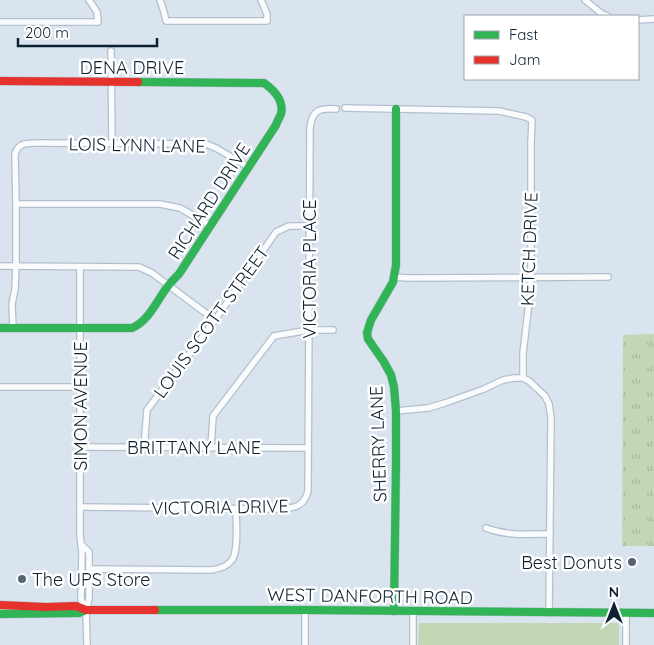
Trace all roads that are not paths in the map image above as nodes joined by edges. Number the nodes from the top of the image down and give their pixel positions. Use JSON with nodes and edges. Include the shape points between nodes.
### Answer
{"nodes":[{"id":1,"x":89,"y":0,"type":"edge"},
{"id":2,"x":160,"y":0,"type":"edge"},
{"id":3,"x":260,"y":0,"type":"edge"},
{"id":4,"x":585,"y":0,"type":"edge"},
{"id":5,"x":605,"y":15,"type":"edge"},
{"id":6,"x":654,"y":19,"type":"edge"},
{"id":7,"x":639,"y":20,"type":"edge"},
{"id":8,"x":0,"y":22,"type":"edge"},
{"id":9,"x":111,"y":51,"type":"dead end"},
{"id":10,"x":0,"y":82,"type":"edge"},
{"id":11,"x":111,"y":82,"type":"junction"},
{"id":12,"x":264,"y":83,"type":"joint"},
{"id":13,"x":345,"y":108,"type":"dead end"},
{"id":14,"x":336,"y":109,"type":"dead end"},
{"id":15,"x":396,"y":109,"type":"junction"},
{"id":16,"x":112,"y":144,"type":"junction"},
{"id":17,"x":248,"y":167,"type":"junction"},
{"id":18,"x":16,"y":204,"type":"junction"},
{"id":19,"x":211,"y":226,"type":"junction"},
{"id":20,"x":310,"y":226,"type":"junction"},
{"id":21,"x":0,"y":266,"type":"edge"},
{"id":22,"x":16,"y":266,"type":"junction"},
{"id":23,"x":80,"y":267,"type":"junction"},
{"id":24,"x":394,"y":277,"type":"junction"},
{"id":25,"x":530,"y":277,"type":"junction"},
{"id":26,"x":608,"y":277,"type":"dead end"},
{"id":27,"x":168,"y":286,"type":"junction"},
{"id":28,"x":215,"y":320,"type":"junction"},
{"id":29,"x":0,"y":328,"type":"edge"},
{"id":30,"x":12,"y":328,"type":"junction"},
{"id":31,"x":80,"y":329,"type":"junction"},
{"id":32,"x":309,"y":330,"type":"junction"},
{"id":33,"x":333,"y":330,"type":"dead end"},
{"id":34,"x":523,"y":378,"type":"junction"},
{"id":35,"x":0,"y":387,"type":"edge"},
{"id":36,"x":80,"y":387,"type":"junction"},
{"id":37,"x":396,"y":411,"type":"junction"},
{"id":38,"x":80,"y":446,"type":"junction"},
{"id":39,"x":144,"y":447,"type":"junction"},
{"id":40,"x":210,"y":448,"type":"junction"},
{"id":41,"x":308,"y":448,"type":"junction"},
{"id":42,"x":80,"y":508,"type":"junction"},
{"id":43,"x":236,"y":509,"type":"junction"},
{"id":44,"x":486,"y":528,"type":"dead end"},
{"id":45,"x":550,"y":534,"type":"junction"},
{"id":46,"x":81,"y":544,"type":"junction"},
{"id":47,"x":89,"y":568,"type":"junction"},
{"id":48,"x":0,"y":605,"type":"edge"},
{"id":49,"x":86,"y":610,"type":"junction"},
{"id":50,"x":306,"y":610,"type":"junction"},
{"id":51,"x":394,"y":611,"type":"junction"},
{"id":52,"x":413,"y":611,"type":"junction"},
{"id":53,"x":549,"y":612,"type":"junction"},
{"id":54,"x":626,"y":613,"type":"junction"},
{"id":55,"x":654,"y":613,"type":"edge"},
{"id":56,"x":0,"y":614,"type":"edge"},
{"id":57,"x":87,"y":645,"type":"edge"},
{"id":58,"x":305,"y":645,"type":"edge"},
{"id":59,"x":413,"y":645,"type":"edge"},
{"id":60,"x":626,"y":645,"type":"edge"}],
"edges":[{"from":1,"to":8,"type":"street","via":[[98,12],[98,22]]},
{"from":2,"to":3,"type":"street","via":[[166,21],[267,21]]},
{"from":4,"to":5,"type":"street"},
{"from":6,"to":7,"type":"street"},
{"from":9,"to":11,"type":"street"},
{"from":10,"to":11,"type":"street","name":"DENA DRIVE"},
{"from":11,"to":12,"type":"street","name":"DENA DRIVE"},
{"from":11,"to":16,"type":"street"},
{"from":12,"to":17,"type":"street","name":"RICHARD DRIVE","via":[[278,96],[281,113]]},
{"from":13,"to":15,"type":"street"},
{"from":14,"to":20,"type":"street","name":"VICTORIA PLACE","via":[[320,110],[311,119]]},
{"from":15,"to":24,"type":"street","name":"SHERRY LANE"},
{"from":15,"to":25,"type":"street","name":"KETCH DRIVE","via":[[499,111],[532,120]]},
{"from":16,"to":17,"type":"street","name":"LOIS LYNN LANE","via":[[206,144]]},
{"from":16,"to":18,"type":"street","name":"LOIS LYNN LANE","via":[[20,145],[15,154]]},
{"from":17,"to":19,"type":"street","name":"RICHARD DRIVE"},
{"from":18,"to":19,"type":"street","via":[[160,204],[180,208]]},
{"from":18,"to":22,"type":"street"},
{"from":19,"to":27,"type":"street","name":"RICHARD DRIVE"},
{"from":20,"to":28,"type":"street","name":"LOUIS SCOTT STREET","via":[[289,226],[276,232]]},
{"from":20,"to":32,"type":"street","name":"VICTORIA PLACE"},
{"from":21,"to":22,"type":"street"},
{"from":22,"to":23,"type":"street"},
{"from":22,"to":30,"type":"street"},
{"from":23,"to":27,"type":"street","via":[[139,267]]},
{"from":23,"to":31,"type":"street","name":"SIMON AVENUE"},
{"from":24,"to":25,"type":"street"},
{"from":24,"to":37,"type":"street","name":"SHERRY LANE","via":[[367,333],[391,375]]},
{"from":25,"to":26,"type":"street"},
{"from":25,"to":34,"type":"street","name":"KETCH DRIVE"},
{"from":27,"to":28,"type":"street"},
{"from":27,"to":31,"type":"street","name":"RICHARD DRIVE","via":[[139,325],[132,328]]},
{"from":28,"to":39,"type":"street","name":"LOUIS SCOTT STREET","via":[[147,410]]},
{"from":29,"to":30,"type":"street"},
{"from":30,"to":31,"type":"street"},
{"from":31,"to":36,"type":"street","name":"SIMON AVENUE"},
{"from":32,"to":33,"type":"street"},
{"from":32,"to":40,"type":"street","via":[[274,336],[213,416]]},
{"from":32,"to":41,"type":"street","name":"VICTORIA PLACE"},
{"from":34,"to":37,"type":"street","via":[[503,380],[428,408]]},
{"from":34,"to":45,"type":"street","via":[[538,388],[549,404]]},
{"from":35,"to":36,"type":"street"},
{"from":36,"to":38,"type":"street","name":"SIMON AVENUE"},
{"from":37,"to":51,"type":"street","name":"SHERRY LANE"},
{"from":38,"to":39,"type":"street","name":"BRITTANY LANE"},
{"from":38,"to":42,"type":"street","name":"SIMON AVENUE"},
{"from":39,"to":40,"type":"street","name":"BRITTANY LANE"},
{"from":40,"to":41,"type":"street","name":"BRITTANY LANE"},
{"from":41,"to":43,"type":"street","name":"VICTORIA DRIVE","via":[[308,491],[304,502],[292,508]]},
{"from":42,"to":43,"type":"street","name":"VICTORIA DRIVE"},
{"from":42,"to":46,"type":"street","name":"SIMON AVENUE"},
{"from":43,"to":47,"type":"street","via":[[233,559],[220,569]]},
{"from":44,"to":45,"type":"street","via":[[510,534]]},
{"from":45,"to":53,"type":"street"},
{"from":46,"to":47,"type":"street","name":"SIMON AVENUE","via":[[89,552]]},
{"from":46,"to":49,"type":"street","name":"SIMON AVENUE","via":[[81,599]]},
{"from":47,"to":49,"type":"street","name":"SIMON AVENUE"},
{"from":48,"to":49,"type":"street","name":"WEST DANFORTH ROAD","via":[[76,606]]},
{"from":49,"to":50,"type":"street","name":"WEST DANFORTH ROAD"},
{"from":49,"to":56,"type":"street","name":"WEST DANFORTH ROAD","via":[[79,613]]},
{"from":49,"to":57,"type":"street"},
{"from":50,"to":51,"type":"street","name":"WEST DANFORTH ROAD"},
{"from":50,"to":58,"type":"street"},
{"from":51,"to":52,"type":"street","name":"WEST DANFORTH ROAD"},
{"from":52,"to":53,"type":"street","name":"WEST DANFORTH ROAD"},
{"from":52,"to":59,"type":"street"},
{"from":53,"to":54,"type":"street","name":"WEST DANFORTH ROAD"},
{"from":54,"to":55,"type":"street","name":"WEST DANFORTH ROAD"},
{"from":54,"to":60,"type":"street"}]}
